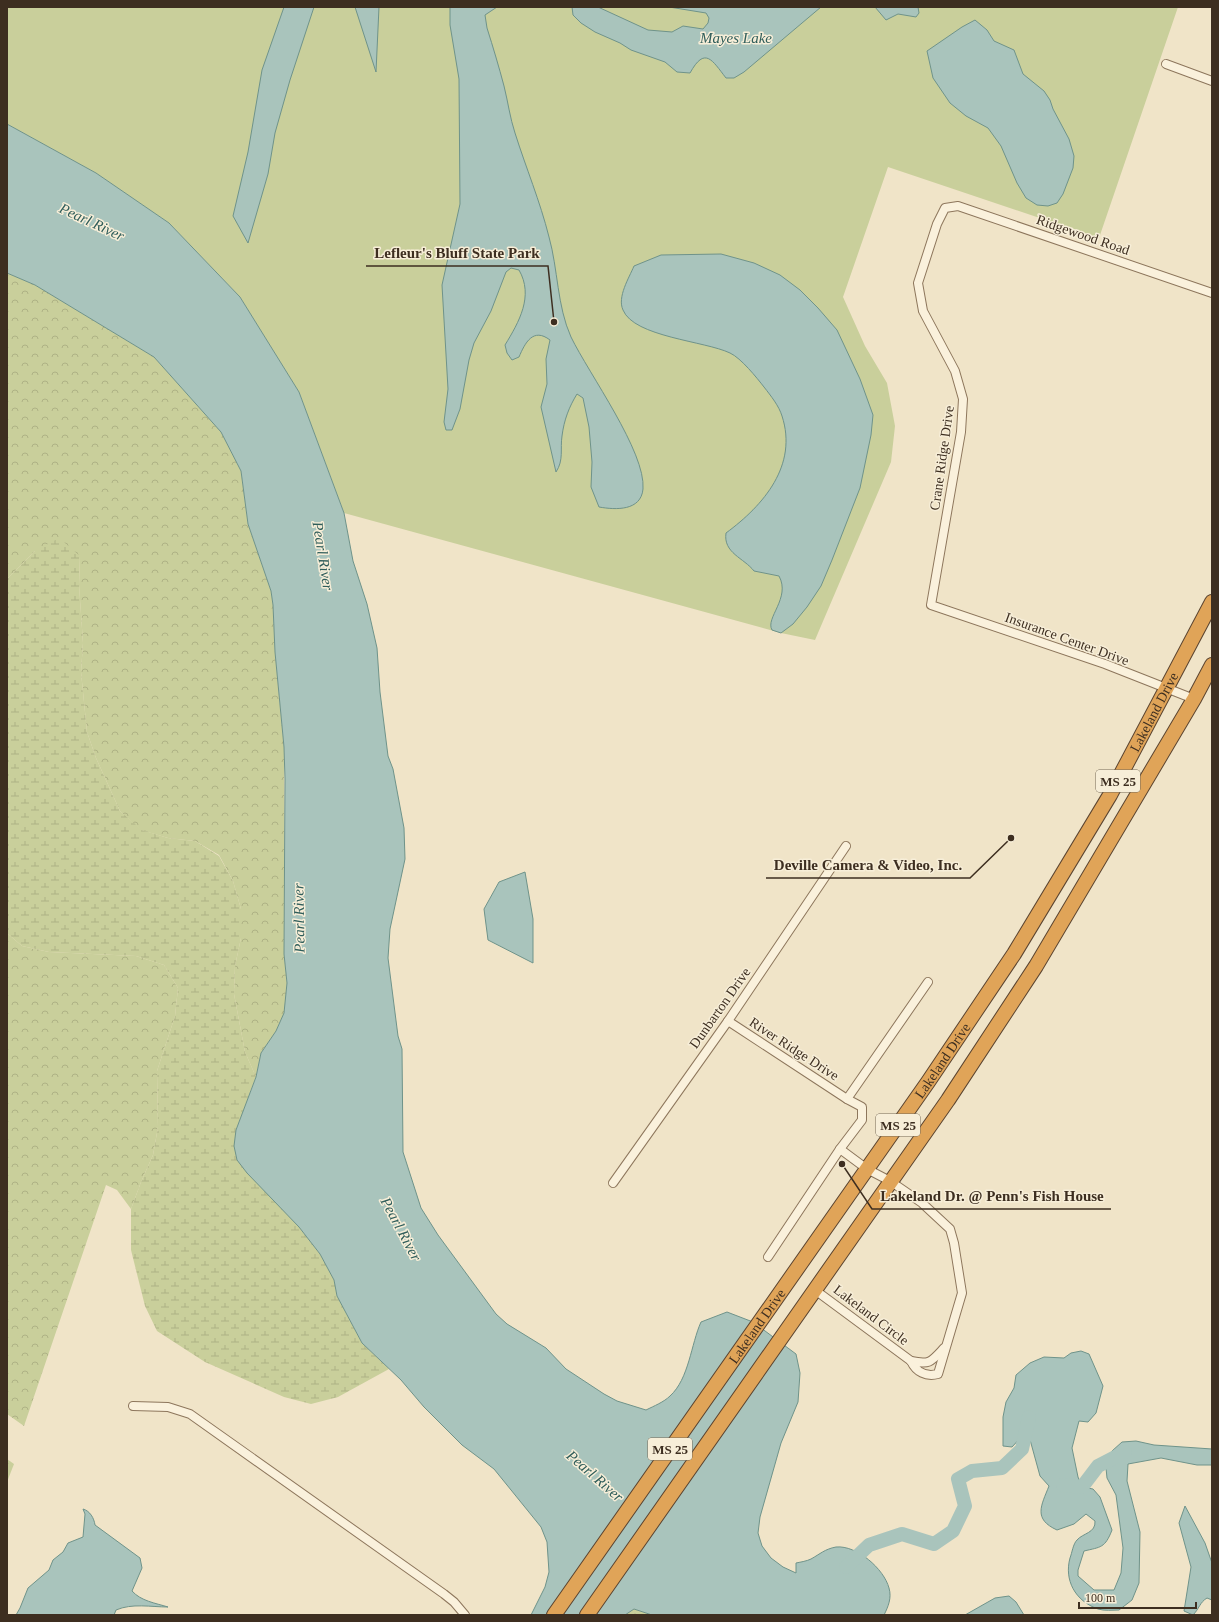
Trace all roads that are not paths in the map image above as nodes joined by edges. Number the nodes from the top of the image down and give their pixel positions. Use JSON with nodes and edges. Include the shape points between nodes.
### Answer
{"nodes":[{"id":1,"x":1166,"y":64,"type":"dead end"},
{"id":2,"x":1212,"y":81,"type":"edge"},
{"id":3,"x":945,"y":208,"type":"joint"},
{"id":4,"x":1212,"y":293,"type":"edge"},
{"id":5,"x":1212,"y":602,"type":"edge"},
{"id":6,"x":931,"y":604,"type":"joint"},
{"id":7,"x":1212,"y":666,"type":"edge"},
{"id":8,"x":1167,"y":690,"type":"junction"},
{"id":9,"x":1194,"y":699,"type":"junction"},
{"id":10,"x":846,"y":846,"type":"dead end"},
{"id":11,"x":928,"y":982,"type":"dead end"},
{"id":12,"x":728,"y":1021,"type":"junction"},
{"id":13,"x":847,"y":1099,"type":"junction"},
{"id":14,"x":840,"y":1149,"type":"junction"},
{"id":15,"x":867,"y":1169,"type":"junction"},
{"id":16,"x":890,"y":1181,"type":"junction"},
{"id":17,"x":613,"y":1183,"type":"dead end"},
{"id":18,"x":768,"y":1257,"type":"dead end"},
{"id":19,"x":815,"y":1290,"type":"junction"},
{"id":20,"x":944,"y":1348,"type":"junction"},
{"id":21,"x":911,"y":1362,"type":"junction"},
{"id":22,"x":133,"y":1406,"type":"dead end"},
{"id":23,"x":465,"y":1615,"type":"edge"},
{"id":24,"x":554,"y":1615,"type":"edge"},
{"id":25,"x":587,"y":1615,"type":"edge"}],
"edges":[{"from":1,"to":2,"type":"street"},
{"from":3,"to":4,"type":"street","name":"Ridgewood Road","via":[[958,206]]},
{"from":3,"to":6,"type":"street","name":"Crane Ridge Drive","via":[[937,224],[918,283],[923,311],[955,371],[963,398],[961,432]]},
{"from":5,"to":8,"type":"highway","name":"Lakeland Drive","number":"MS 25"},
{"from":6,"to":8,"type":"street","name":"Insurance Center Drive","via":[[1105,664]]},
{"from":7,"to":9,"type":"highway","name":"Lakeland Drive","number":"MS 25"},
{"from":8,"to":9,"type":"street","name":"Insurance Center Drive"},
{"from":8,"to":15,"type":"highway","name":"Lakeland Drive","number":"MS 25","via":[[1110,795],[1014,954]]},
{"from":9,"to":16,"type":"highway","name":"Lakeland Drive","number":"MS 25","via":[[1036,966],[948,1100]]},
{"from":10,"to":12,"type":"street","name":"Dunbarton Drive"},
{"from":11,"to":13,"type":"street"},
{"from":12,"to":13,"type":"street","name":"River Ridge Drive"},
{"from":12,"to":17,"type":"street","name":"Dunbarton Drive"},
{"from":13,"to":14,"type":"street","name":"River Ridge Drive","via":[[862,1107],[862,1120]]},
{"from":14,"to":15,"type":"street","name":"Lakeland Circle"},
{"from":14,"to":18,"type":"street"},
{"from":15,"to":16,"type":"street","name":"Lakeland Circle"},
{"from":15,"to":24,"type":"highway","name":"Lakeland Drive","number":"MS 25"},
{"from":16,"to":19,"type":"highway","name":"Lakeland Drive","number":"MS 25"},
{"from":16,"to":20,"type":"street","name":"Lakeland Circle","via":[[922,1203],[950,1228],[962,1294]]},
{"from":19,"to":21,"type":"street","name":"Lakeland Circle"},
{"from":19,"to":25,"type":"highway","name":"Lakeland Drive","number":"MS 25"},
{"from":20,"to":21,"type":"street","name":"Lakeland Circle","via":[[932,1361],[924,1364]]},
{"from":20,"to":21,"type":"street","name":"Lakeland Circle","via":[[938,1374],[925,1374],[914,1368]]},
{"from":22,"to":23,"type":"street","via":[[168,1407],[190,1414],[444,1594]]}]}
